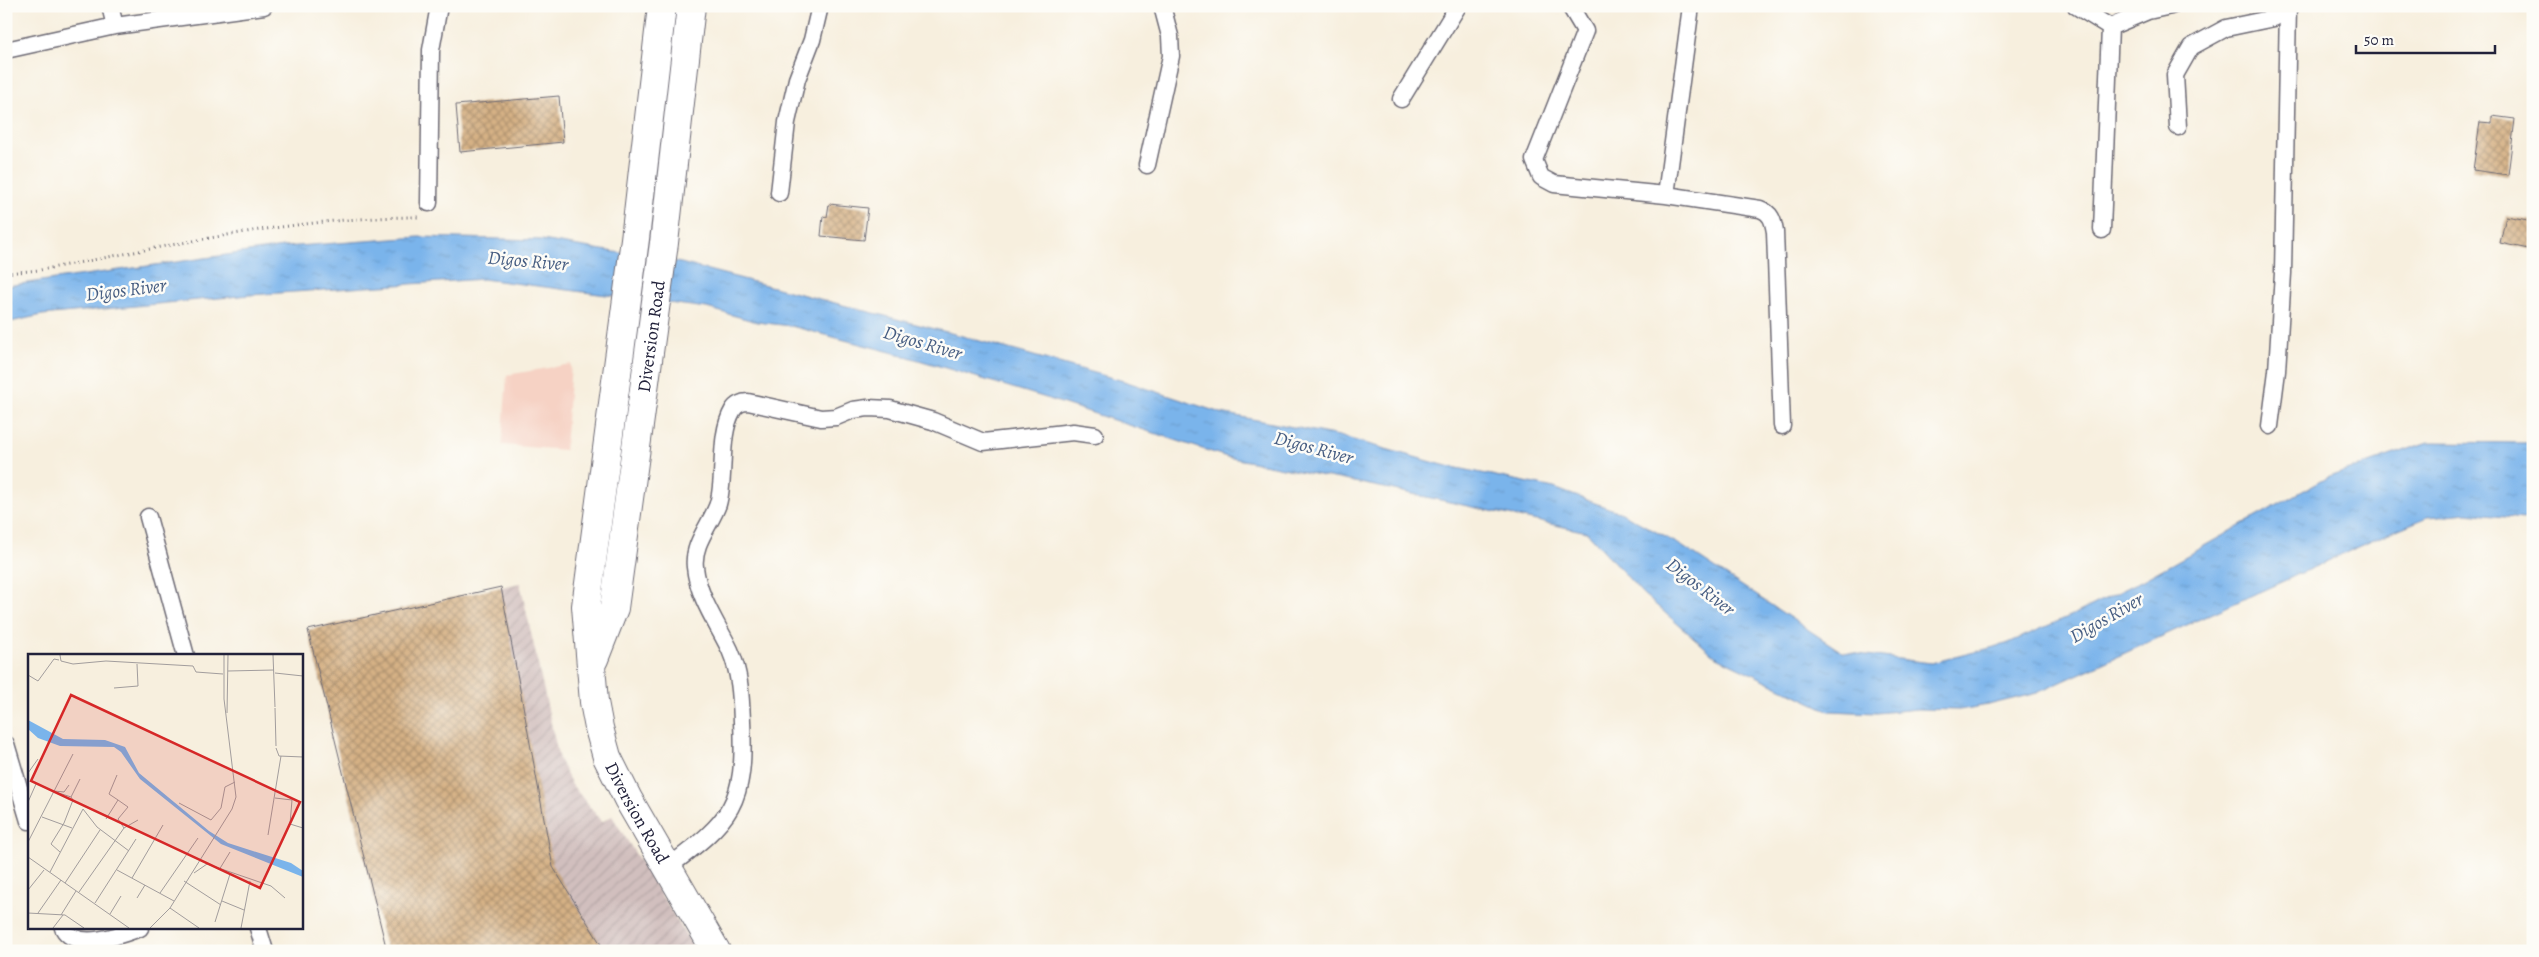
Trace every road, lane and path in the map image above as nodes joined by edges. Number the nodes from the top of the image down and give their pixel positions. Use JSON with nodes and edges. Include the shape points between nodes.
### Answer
{"nodes":[{"id":1,"x":110,"y":6,"type":"edge"},
{"id":2,"x":264,"y":6,"type":"edge"},
{"id":3,"x":438,"y":6,"type":"edge"},
{"id":4,"x":662,"y":6,"type":"edge"},
{"id":5,"x":691,"y":6,"type":"edge"},
{"id":6,"x":820,"y":6,"type":"edge"},
{"id":7,"x":1162,"y":6,"type":"edge"},
{"id":8,"x":1458,"y":6,"type":"edge"},
{"id":9,"x":1570,"y":6,"type":"edge"},
{"id":10,"x":1691,"y":6,"type":"edge"},
{"id":11,"x":2076,"y":6,"type":"edge"},
{"id":12,"x":2171,"y":6,"type":"edge"},
{"id":13,"x":2270,"y":6,"type":"edge"},
{"id":14,"x":2288,"y":7,"type":"edge"},
{"id":15,"x":116,"y":26,"type":"junction"},
{"id":16,"x":2110,"y":28,"type":"junction"},
{"id":17,"x":6,"y":50,"type":"edge"},
{"id":18,"x":1401,"y":99,"type":"dead end"},
{"id":19,"x":2178,"y":127,"type":"dead end"},
{"id":20,"x":1147,"y":165,"type":"dead end"},
{"id":21,"x":779,"y":193,"type":"dead end"},
{"id":22,"x":1666,"y":195,"type":"junction"},
{"id":23,"x":429,"y":210,"type":"joint"},
{"id":24,"x":2102,"y":230,"type":"dead end"},
{"id":25,"x":6,"y":273,"type":"edge"},
{"id":26,"x":1782,"y":426,"type":"dead end"},
{"id":27,"x":2270,"y":426,"type":"dead end"},
{"id":28,"x":1095,"y":435,"type":"dead end"},
{"id":29,"x":148,"y":517,"type":"dead end"},
{"id":30,"x":185,"y":654,"type":"edge"},
{"id":31,"x":592,"y":662,"type":"junction"},
{"id":32,"x":6,"y":744,"type":"edge"},
{"id":33,"x":28,"y":818,"type":"edge"},
{"id":34,"x":667,"y":868,"type":"junction"},
{"id":35,"x":65,"y":930,"type":"edge"},
{"id":36,"x":135,"y":930,"type":"edge"},
{"id":37,"x":259,"y":930,"type":"edge"},
{"id":38,"x":265,"y":951,"type":"edge"},
{"id":39,"x":716,"y":951,"type":"edge"}],
"edges":[{"from":1,"to":15,"type":"street"},
{"from":2,"to":15,"type":"street"},
{"from":3,"to":23,"type":"street","via":[[431,50]]},
{"from":4,"to":31,"type":"highway","name":"Diversion Road","via":[[622,343],[586,606]]},
{"from":5,"to":31,"type":"highway","name":"Diversion Road","via":[[664,243],[614,608]]},
{"from":6,"to":21,"type":"street","via":[[812,40],[796,79]]},
{"from":7,"to":20,"type":"street","via":[[1170,36],[1171,56]]},
{"from":8,"to":18,"type":"street"},
{"from":9,"to":22,"type":"street","via":[[1585,31],[1534,160],[1541,177],[1554,184]]},
{"from":10,"to":22,"type":"street"},
{"from":11,"to":16,"type":"street"},
{"from":12,"to":16,"type":"street","via":[[2148,11]]},
{"from":13,"to":14,"type":"street"},
{"from":14,"to":19,"type":"street","via":[[2274,18],[2226,28],[2191,47],[2175,75]]},
{"from":14,"to":27,"type":"street","via":[[2282,273],[2277,370]]},
{"from":15,"to":17,"type":"street"},
{"from":16,"to":24,"type":"street"},
{"from":22,"to":26,"type":"street","via":[[1760,208],[1773,219]]},
{"from":23,"to":25,"type":"path","via":[[273,227],[40,270]]},
{"from":28,"to":34,"type":"street","via":[[1074,432],[983,442],[933,421],[890,409],[868,408],[821,418],[748,402],[733,410],[727,427],[718,502],[700,542],[694,565],[705,601],[737,669],[743,769],[737,795],[723,821],[707,838]]},
{"from":29,"to":30,"type":"street"},
{"from":31,"to":34,"type":"highway","name":"Diversion Road","via":[[598,728],[607,757]]},
{"from":32,"to":33,"type":"street"},
{"from":34,"to":39,"type":"highway","name":"Diversion Road"},
{"from":35,"to":36,"type":"street","via":[[75,939],[86,940],[117,937]]},
{"from":37,"to":38,"type":"street"}]}
